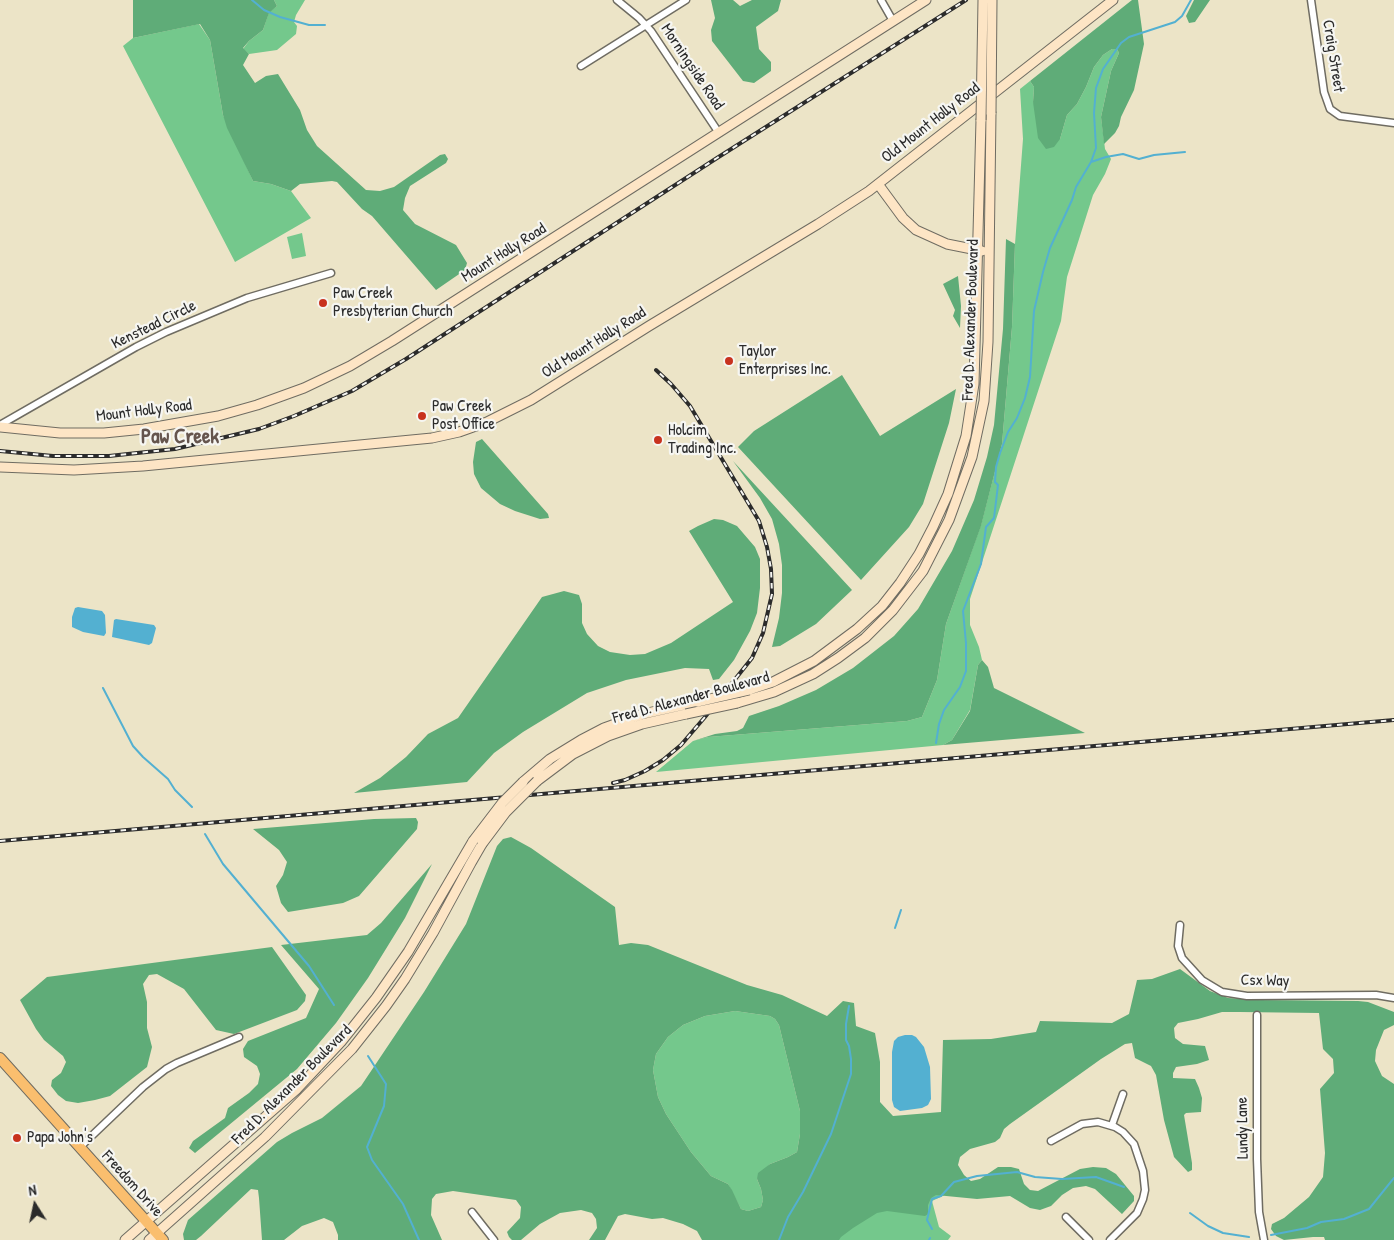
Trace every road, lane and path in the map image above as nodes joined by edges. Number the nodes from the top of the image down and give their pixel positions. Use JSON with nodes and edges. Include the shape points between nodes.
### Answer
{"nodes":[{"id":1,"x":617,"y":0,"type":"edge"},
{"id":2,"x":686,"y":0,"type":"edge"},
{"id":3,"x":881,"y":0,"type":"edge"},
{"id":4,"x":926,"y":0,"type":"edge"},
{"id":5,"x":982,"y":0,"type":"edge"},
{"id":6,"x":992,"y":0,"type":"edge"},
{"id":7,"x":1113,"y":0,"type":"edge"},
{"id":8,"x":1311,"y":0,"type":"edge"},
{"id":9,"x":893,"y":21,"type":"junction"},
{"id":10,"x":647,"y":25,"type":"junction"},
{"id":11,"x":581,"y":66,"type":"dead end"},
{"id":12,"x":1394,"y":123,"type":"edge"},
{"id":13,"x":719,"y":133,"type":"junction"},
{"id":14,"x":878,"y":184,"type":"junction"},
{"id":15,"x":977,"y":251,"type":"junction"},
{"id":16,"x":990,"y":252,"type":"junction"},
{"id":17,"x":331,"y":273,"type":"dead end"},
{"id":18,"x":0,"y":426,"type":"edge"},
{"id":19,"x":0,"y":467,"type":"edge"},
{"id":20,"x":1180,"y":925,"type":"dead end"},
{"id":21,"x":1394,"y":998,"type":"edge"},
{"id":22,"x":1257,"y":1015,"type":"dead end"},
{"id":23,"x":239,"y":1037,"type":"dead end"},
{"id":24,"x":0,"y":1058,"type":"edge"},
{"id":25,"x":1123,"y":1094,"type":"dead end"},
{"id":26,"x":1112,"y":1125,"type":"junction"},
{"id":27,"x":1051,"y":1141,"type":"dead end"},
{"id":28,"x":80,"y":1147,"type":"junction"},
{"id":29,"x":472,"y":1212,"type":"dead end"},
{"id":30,"x":1066,"y":1217,"type":"dead end"},
{"id":31,"x":146,"y":1222,"type":"junction"},
{"id":32,"x":156,"y":1238,"type":"edge"},
{"id":33,"x":126,"y":1240,"type":"edge"},
{"id":34,"x":494,"y":1240,"type":"edge"},
{"id":35,"x":1089,"y":1240,"type":"edge"},
{"id":36,"x":1110,"y":1240,"type":"edge"},
{"id":37,"x":1264,"y":1240,"type":"edge"}],
"edges":[{"from":1,"to":10,"type":"street","name":"Morningside Road"},
{"from":2,"to":10,"type":"street"},
{"from":3,"to":9,"type":"street"},
{"from":4,"to":9,"type":"main road","name":"Mount Holly Road"},
{"from":5,"to":15,"type":"main road","name":"Fred D. Alexander Boulevard","bridge":true},
{"from":6,"to":16,"type":"main road","name":"Fred D. Alexander Boulevard","bridge":true},
{"from":7,"to":14,"type":"main road","name":"Old Mount Holly Road"},
{"from":8,"to":12,"type":"street","name":"Craig Street","via":[[1330,109],[1340,116]]},
{"from":9,"to":13,"type":"main road","name":"Mount Holly Road"},
{"from":10,"to":11,"type":"street"},
{"from":10,"to":13,"type":"street","name":"Morningside Road"},
{"from":13,"to":18,"type":"main road","name":"Mount Holly Road","via":[[392,341],[304,388],[218,416],[144,429],[60,433]]},
{"from":14,"to":15,"type":"main road","via":[[916,230],[947,244]]},
{"from":14,"to":19,"type":"main road","name":"Old Mount Holly Road","via":[[531,400],[459,432],[415,440],[100,470]]},
{"from":15,"to":16,"type":"main road"},
{"from":15,"to":31,"type":"main road","name":"Fred D. Alexander Boulevard","bridge":true,"via":[[976,359],[969,421],[961,453],[948,494],[926,542],[882,606],[814,661],[773,682],[643,714],[604,728],[550,759],[502,803],[473,841],[408,952],[346,1037],[296,1089]]},
{"from":16,"to":32,"type":"main road","name":"Fred D. Alexander Boulevard","bridge":true,"via":[[988,362],[981,418],[967,476],[950,520],[923,571],[893,610],[853,648],[813,674],[769,694],[642,724],[608,736],[574,754],[537,780],[506,812],[482,844],[409,972],[352,1049]]},
{"from":17,"to":18,"type":"street","name":"Kenstead Circle","via":[[247,298],[166,332]]},
{"from":20,"to":21,"type":"street","name":"Csx Way","via":[[1178,946],[1182,958],[1202,980],[1222,992],[1246,996],[1376,995]]},
{"from":22,"to":37,"type":"street","name":"Lundy Lane","via":[[1257,1159],[1259,1212]]},
{"from":23,"to":28,"type":"street","via":[[166,1069]]},
{"from":24,"to":28,"type":"main road","name":"Freedom Drive"},
{"from":25,"to":26,"type":"street"},
{"from":26,"to":27,"type":"street","via":[[1098,1122],[1082,1124]]},
{"from":26,"to":36,"type":"street","via":[[1130,1139],[1136,1149],[1145,1190],[1137,1213]]},
{"from":28,"to":31,"type":"main road","name":"Freedom Drive"},
{"from":29,"to":34,"type":"street"},
{"from":30,"to":35,"type":"street"},
{"from":31,"to":32,"type":"main road","name":"Freedom Drive"},
{"from":31,"to":33,"type":"main road","name":"Fred D. Alexander Boulevard"}]}
